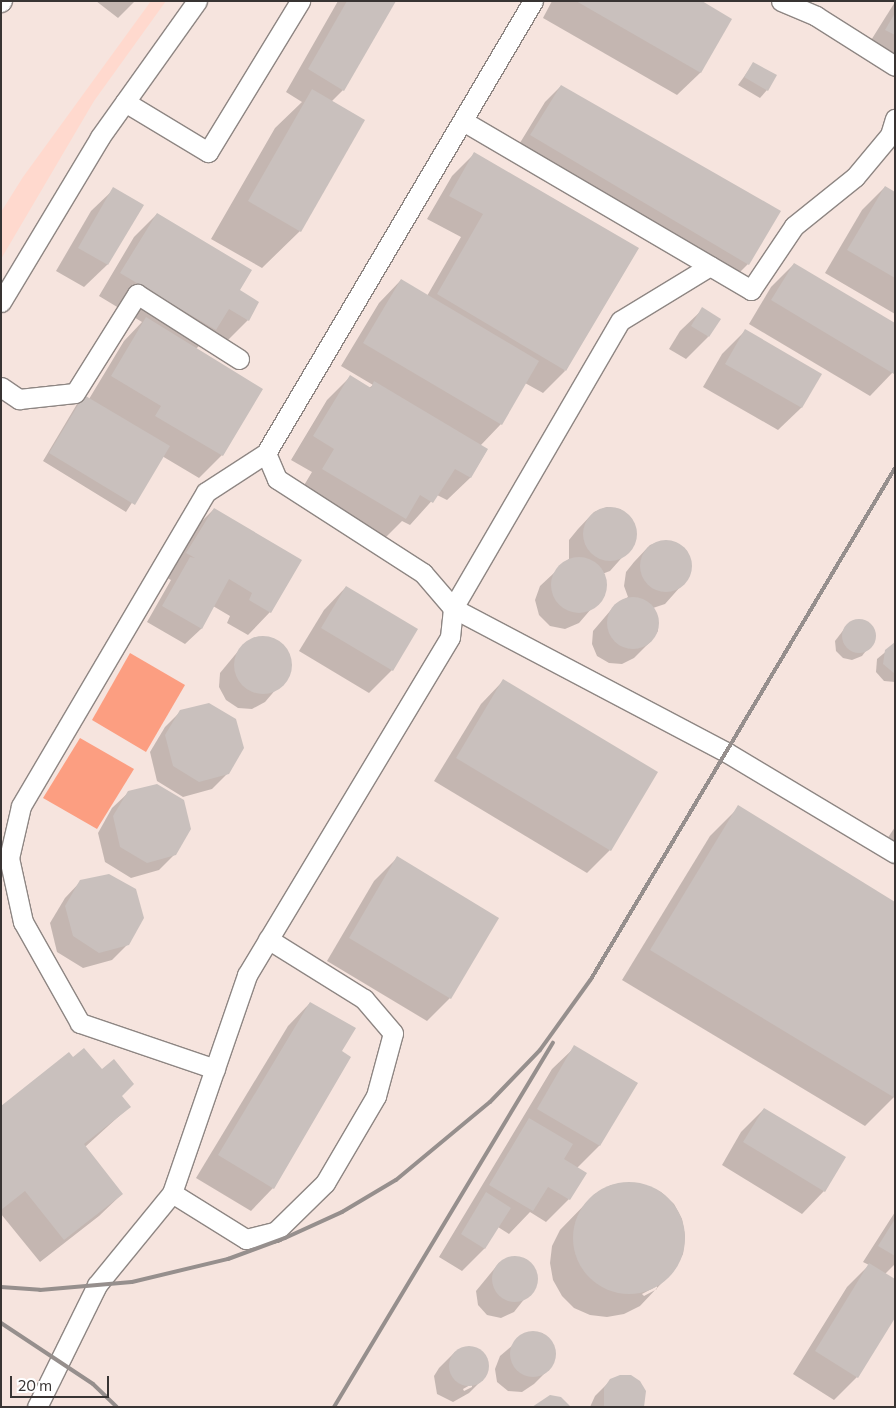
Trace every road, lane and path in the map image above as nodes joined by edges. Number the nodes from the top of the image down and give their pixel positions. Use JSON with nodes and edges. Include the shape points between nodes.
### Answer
{"nodes":[{"id":1,"x":196,"y":1,"type":"edge"},
{"id":2,"x":300,"y":1,"type":"edge"},
{"id":3,"x":533,"y":1,"type":"edge"},
{"id":4,"x":781,"y":1,"type":"edge"},
{"id":5,"x":820,"y":9,"type":"edge"},
{"id":6,"x":895,"y":66,"type":"edge"},
{"id":7,"x":125,"y":102,"type":"junction"},
{"id":8,"x":895,"y":119,"type":"edge"},
{"id":9,"x":462,"y":121,"type":"junction"},
{"id":10,"x":710,"y":266,"type":"junction"},
{"id":11,"x":1,"y":302,"type":"edge"},
{"id":12,"x":239,"y":359,"type":"dead end"},
{"id":13,"x":1,"y":387,"type":"edge"},
{"id":14,"x":266,"y":453,"type":"junction"},
{"id":15,"x":453,"y":608,"type":"junction"},
{"id":16,"x":895,"y":853,"type":"edge"},
{"id":17,"x":268,"y":940,"type":"junction"},
{"id":18,"x":215,"y":1069,"type":"junction"},
{"id":19,"x":172,"y":1193,"type":"junction"},
{"id":20,"x":37,"y":1407,"type":"edge"}],
"edges":[{"from":1,"to":7,"type":"lane"},
{"from":2,"to":7,"type":"lane","via":[[208,152]]},
{"from":3,"to":9,"type":"lane"},
{"from":4,"to":5,"type":"lane"},
{"from":5,"to":6,"type":"lane"},
{"from":7,"to":11,"type":"lane"},
{"from":8,"to":10,"type":"lane","via":[[890,134],[855,177],[794,226],[751,290]]},
{"from":9,"to":10,"type":"lane"},
{"from":9,"to":14,"type":"lane"},
{"from":10,"to":15,"type":"lane","via":[[620,321]]},
{"from":12,"to":13,"type":"lane","via":[[137,294],[75,393],[19,399]]},
{"from":14,"to":15,"type":"lane","via":[[277,479],[423,572]]},
{"from":14,"to":18,"type":"lane","via":[[206,492],[21,806],[9,858],[22,922],[80,1023]]},
{"from":15,"to":16,"type":"lane","via":[[726,752]]},
{"from":15,"to":17,"type":"lane","via":[[450,636]]},
{"from":17,"to":18,"type":"lane","via":[[247,975]]},
{"from":17,"to":19,"type":"lane","via":[[364,999],[393,1034],[376,1096],[325,1183],[275,1232],[246,1239]]},
{"from":18,"to":19,"type":"lane"},
{"from":19,"to":20,"type":"lane","via":[[97,1285]]}]}
